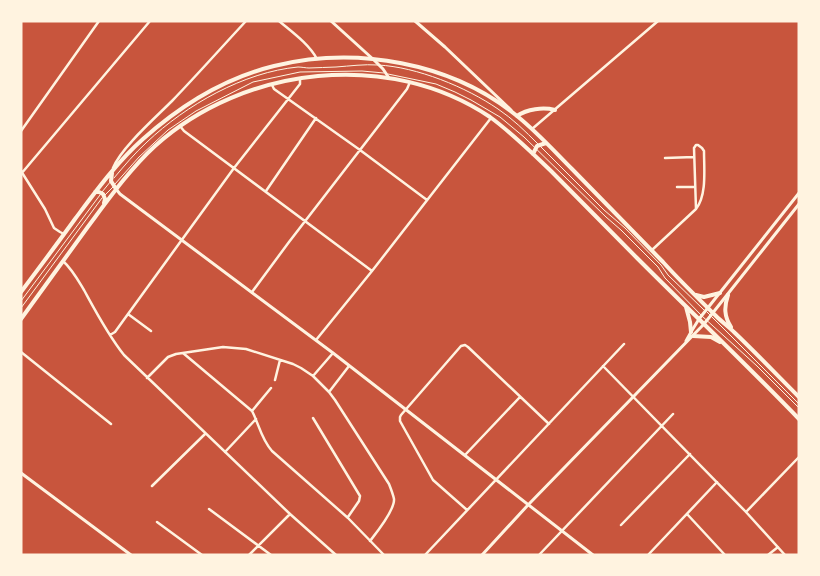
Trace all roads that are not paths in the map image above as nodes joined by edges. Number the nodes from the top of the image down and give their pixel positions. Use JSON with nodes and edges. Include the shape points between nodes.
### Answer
{"nodes":[{"id":1,"x":99,"y":21,"type":"edge"},
{"id":2,"x":150,"y":21,"type":"edge"},
{"id":3,"x":246,"y":21,"type":"edge"},
{"id":4,"x":279,"y":21,"type":"edge"},
{"id":5,"x":331,"y":21,"type":"edge"},
{"id":6,"x":415,"y":21,"type":"edge"},
{"id":7,"x":658,"y":21,"type":"edge"},
{"id":8,"x":317,"y":59,"type":"junction"},
{"id":9,"x":374,"y":60,"type":"junction"},
{"id":10,"x":378,"y":65,"type":"junction"},
{"id":11,"x":386,"y":73,"type":"junction"},
{"id":12,"x":300,"y":78,"type":"junction"},
{"id":13,"x":389,"y":78,"type":"junction"},
{"id":14,"x":410,"y":82,"type":"junction"},
{"id":15,"x":272,"y":83,"type":"junction"},
{"id":16,"x":288,"y":98,"type":"junction"},
{"id":17,"x":555,"y":110,"type":"junction"},
{"id":18,"x":517,"y":116,"type":"junction"},
{"id":19,"x":316,"y":118,"type":"junction"},
{"id":20,"x":490,"y":118,"type":"junction"},
{"id":21,"x":180,"y":126,"type":"junction"},
{"id":22,"x":532,"y":130,"type":"junction"},
{"id":23,"x":21,"y":131,"type":"edge"},
{"id":24,"x":546,"y":143,"type":"junction"},
{"id":25,"x":537,"y":146,"type":"junction"},
{"id":26,"x":360,"y":150,"type":"junction"},
{"id":27,"x":533,"y":154,"type":"junction"},
{"id":28,"x":694,"y":157,"type":"junction"},
{"id":29,"x":665,"y":158,"type":"dead end"},
{"id":30,"x":234,"y":168,"type":"junction"},
{"id":31,"x":112,"y":171,"type":"junction"},
{"id":32,"x":22,"y":172,"type":"edge"},
{"id":33,"x":111,"y":181,"type":"junction"},
{"id":34,"x":677,"y":187,"type":"dead end"},
{"id":35,"x":695,"y":187,"type":"junction"},
{"id":36,"x":115,"y":188,"type":"junction"},
{"id":37,"x":95,"y":192,"type":"junction"},
{"id":38,"x":266,"y":192,"type":"junction"},
{"id":39,"x":799,"y":193,"type":"edge"},
{"id":40,"x":103,"y":194,"type":"junction"},
{"id":41,"x":427,"y":200,"type":"junction"},
{"id":42,"x":799,"y":204,"type":"edge"},
{"id":43,"x":104,"y":205,"type":"junction"},
{"id":44,"x":696,"y":209,"type":"junction"},
{"id":45,"x":305,"y":221,"type":"junction"},
{"id":46,"x":64,"y":234,"type":"junction"},
{"id":47,"x":182,"y":240,"type":"junction"},
{"id":48,"x":652,"y":250,"type":"junction"},
{"id":49,"x":63,"y":261,"type":"junction"},
{"id":50,"x":372,"y":271,"type":"junction"},
{"id":51,"x":21,"y":292,"type":"edge"},
{"id":52,"x":252,"y":292,"type":"junction"},
{"id":53,"x":720,"y":293,"type":"junction"},
{"id":54,"x":696,"y":295,"type":"junction"},
{"id":55,"x":728,"y":295,"type":"junction"},
{"id":56,"x":21,"y":300,"type":"edge"},
{"id":57,"x":686,"y":305,"type":"junction"},
{"id":58,"x":21,"y":308,"type":"edge"},
{"id":59,"x":707,"y":310,"type":"junction"},
{"id":60,"x":128,"y":314,"type":"junction"},
{"id":61,"x":712,"y":314,"type":"junction"},
{"id":62,"x":701,"y":318,"type":"junction"},
{"id":63,"x":21,"y":319,"type":"edge"},
{"id":64,"x":706,"y":322,"type":"junction"},
{"id":65,"x":151,"y":331,"type":"dead end"},
{"id":66,"x":733,"y":331,"type":"junction"},
{"id":67,"x":692,"y":334,"type":"junction"},
{"id":68,"x":110,"y":336,"type":"junction"},
{"id":69,"x":316,"y":340,"type":"junction"},
{"id":70,"x":724,"y":343,"type":"junction"},
{"id":71,"x":624,"y":344,"type":"dead end"},
{"id":72,"x":21,"y":352,"type":"edge"},
{"id":73,"x":183,"y":353,"type":"junction"},
{"id":74,"x":333,"y":353,"type":"junction"},
{"id":75,"x":280,"y":360,"type":"junction"},
{"id":76,"x":349,"y":366,"type":"junction"},
{"id":77,"x":603,"y":366,"type":"junction"},
{"id":78,"x":313,"y":376,"type":"junction"},
{"id":79,"x":147,"y":378,"type":"junction"},
{"id":80,"x":274,"y":380,"type":"dead end"},
{"id":81,"x":271,"y":388,"type":"dead end"},
{"id":82,"x":329,"y":392,"type":"junction"},
{"id":83,"x":520,"y":396,"type":"junction"},
{"id":84,"x":633,"y":396,"type":"junction"},
{"id":85,"x":799,"y":397,"type":"edge"},
{"id":86,"x":799,"y":404,"type":"edge"},
{"id":87,"x":799,"y":408,"type":"edge"},
{"id":88,"x":406,"y":409,"type":"junction"},
{"id":89,"x":252,"y":411,"type":"junction"},
{"id":90,"x":673,"y":414,"type":"dead end"},
{"id":91,"x":313,"y":418,"type":"dead end"},
{"id":92,"x":256,"y":419,"type":"junction"},
{"id":93,"x":799,"y":419,"type":"edge"},
{"id":94,"x":111,"y":424,"type":"dead end"},
{"id":95,"x":549,"y":424,"type":"junction"},
{"id":96,"x":662,"y":426,"type":"junction"},
{"id":97,"x":205,"y":434,"type":"junction"},
{"id":98,"x":225,"y":452,"type":"junction"},
{"id":99,"x":690,"y":454,"type":"junction"},
{"id":100,"x":465,"y":455,"type":"junction"},
{"id":101,"x":799,"y":457,"type":"edge"},
{"id":102,"x":21,"y":473,"type":"edge"},
{"id":103,"x":496,"y":480,"type":"junction"},
{"id":104,"x":717,"y":482,"type":"junction"},
{"id":105,"x":152,"y":486,"type":"dead end"},
{"id":106,"x":528,"y":504,"type":"junction"},
{"id":107,"x":210,"y":509,"type":"dead end"},
{"id":108,"x":467,"y":510,"type":"junction"},
{"id":109,"x":746,"y":512,"type":"junction"},
{"id":110,"x":290,"y":514,"type":"junction"},
{"id":111,"x":687,"y":514,"type":"junction"},
{"id":112,"x":348,"y":518,"type":"junction"},
{"id":113,"x":157,"y":522,"type":"dead end"},
{"id":114,"x":621,"y":525,"type":"dead end"},
{"id":115,"x":562,"y":531,"type":"junction"},
{"id":116,"x":370,"y":541,"type":"junction"},
{"id":117,"x":259,"y":545,"type":"junction"},
{"id":118,"x":778,"y":547,"type":"junction"},
{"id":119,"x":332,"y":552,"type":"junction"},
{"id":120,"x":131,"y":555,"type":"edge"},
{"id":121,"x":202,"y":555,"type":"edge"},
{"id":122,"x":249,"y":555,"type":"edge"},
{"id":123,"x":272,"y":555,"type":"edge"},
{"id":124,"x":329,"y":555,"type":"edge"},
{"id":125,"x":336,"y":555,"type":"edge"},
{"id":126,"x":384,"y":555,"type":"edge"},
{"id":127,"x":425,"y":555,"type":"edge"},
{"id":128,"x":482,"y":555,"type":"edge"},
{"id":129,"x":539,"y":555,"type":"edge"},
{"id":130,"x":593,"y":555,"type":"edge"},
{"id":131,"x":648,"y":555,"type":"edge"},
{"id":132,"x":725,"y":555,"type":"edge"},
{"id":133,"x":768,"y":555,"type":"edge"},
{"id":134,"x":785,"y":555,"type":"edge"}],
"edges":[{"from":1,"to":23,"type":"street"},
{"from":2,"to":32,"type":"street"},
{"from":3,"to":31,"type":"street","via":[[132,142]]},
{"from":4,"to":8,"type":"street"},
{"from":5,"to":9,"type":"street"},
{"from":6,"to":18,"type":"street"},
{"from":7,"to":17,"type":"street"},
{"from":8,"to":9,"type":"main road"},
{"from":8,"to":31,"type":"main road","via":[[272,66],[212,90],[155,128]]},
{"from":9,"to":10,"type":"street"},
{"from":9,"to":18,"type":"main road","via":[[416,66],[447,76],[479,91]]},
{"from":10,"to":11,"type":"street"},
{"from":10,"to":25,"type":"lane","via":[[429,75],[482,99],[511,118]]},
{"from":10,"to":33,"type":"lane","via":[[298,67],[246,79],[173,120],[145,143]]},
{"from":11,"to":13,"type":"street"},
{"from":11,"to":25,"type":"lane","via":[[436,84],[455,92],[485,107]]},
{"from":11,"to":36,"type":"lane","via":[[300,72],[253,82],[196,111],[168,130],[139,157]]},
{"from":12,"to":13,"type":"main road","via":[[350,75]]},
{"from":12,"to":15,"type":"main road"},
{"from":12,"to":16,"type":"street","via":[[300,84]]},
{"from":13,"to":14,"type":"main road"},
{"from":14,"to":20,"type":"main road","via":[[465,102]]},
{"from":14,"to":26,"type":"street"},
{"from":15,"to":16,"type":"street","via":[[274,89]]},
{"from":15,"to":21,"type":"main road","via":[[230,98]]},
{"from":16,"to":19,"type":"street"},
{"from":16,"to":30,"type":"street"},
{"from":17,"to":18,"type":"main road","via":[[546,108]]},
{"from":17,"to":22,"type":"street"},
{"from":18,"to":22,"type":"main road"},
{"from":19,"to":26,"type":"street"},
{"from":19,"to":38,"type":"street"},
{"from":20,"to":27,"type":"main road"},
{"from":20,"to":41,"type":"street"},
{"from":21,"to":30,"type":"street"},
{"from":21,"to":36,"type":"main road","via":[[156,145]]},
{"from":22,"to":24,"type":"main road"},
{"from":24,"to":25,"type":"main road"},
{"from":24,"to":48,"type":"main road"},
{"from":25,"to":27,"type":"main road"},
{"from":25,"to":59,"type":"lane"},
{"from":25,"to":62,"type":"lane","via":[[658,267]]},
{"from":26,"to":41,"type":"street"},
{"from":26,"to":45,"type":"street"},
{"from":27,"to":57,"type":"main road"},
{"from":28,"to":29,"type":"street"},
{"from":28,"to":35,"type":"street"},
{"from":28,"to":44,"type":"street","via":[[694,148],[698,145],[704,152],[703,194]]},
{"from":30,"to":38,"type":"street"},
{"from":30,"to":47,"type":"street"},
{"from":31,"to":33,"type":"main road"},
{"from":31,"to":37,"type":"main road"},
{"from":32,"to":46,"type":"street","via":[[54,228]]},
{"from":33,"to":36,"type":"main road"},
{"from":33,"to":40,"type":"lane"},
{"from":34,"to":35,"type":"street"},
{"from":35,"to":44,"type":"street"},
{"from":36,"to":40,"type":"lane"},
{"from":36,"to":43,"type":"main road"},
{"from":36,"to":47,"type":"street"},
{"from":37,"to":40,"type":"main road"},
{"from":37,"to":46,"type":"main road"},
{"from":38,"to":45,"type":"street"},
{"from":39,"to":53,"type":"street"},
{"from":40,"to":43,"type":"main road"},
{"from":40,"to":56,"type":"lane"},
{"from":40,"to":58,"type":"lane"},
{"from":41,"to":50,"type":"street"},
{"from":42,"to":55,"type":"street"},
{"from":43,"to":49,"type":"main road"},
{"from":44,"to":48,"type":"street"},
{"from":45,"to":50,"type":"street"},
{"from":45,"to":52,"type":"street"},
{"from":46,"to":51,"type":"main road"},
{"from":47,"to":52,"type":"street"},
{"from":47,"to":60,"type":"street"},
{"from":48,"to":54,"type":"main road"},
{"from":49,"to":63,"type":"main road"},
{"from":49,"to":68,"type":"street"},
{"from":50,"to":69,"type":"street"},
{"from":52,"to":69,"type":"street"},
{"from":53,"to":54,"type":"main road","via":[[704,297]]},
{"from":53,"to":59,"type":"street"},
{"from":54,"to":59,"type":"main road"},
{"from":55,"to":61,"type":"street"},
{"from":55,"to":66,"type":"main road","via":[[725,314]]},
{"from":57,"to":62,"type":"main road"},
{"from":57,"to":67,"type":"main road"},
{"from":59,"to":61,"type":"main road"},
{"from":59,"to":62,"type":"street"},
{"from":60,"to":65,"type":"street"},
{"from":60,"to":68,"type":"street"},
{"from":61,"to":64,"type":"street"},
{"from":61,"to":66,"type":"main road"},
{"from":61,"to":86,"type":"lane"},
{"from":62,"to":64,"type":"main road"},
{"from":62,"to":67,"type":"street"},
{"from":64,"to":67,"type":"street"},
{"from":64,"to":70,"type":"main road"},
{"from":64,"to":87,"type":"lane"},
{"from":66,"to":85,"type":"main road"},
{"from":67,"to":70,"type":"main road"},
{"from":67,"to":84,"type":"street"},
{"from":68,"to":79,"type":"street"},
{"from":69,"to":74,"type":"street"},
{"from":70,"to":93,"type":"main road"},
{"from":71,"to":77,"type":"street"},
{"from":72,"to":94,"type":"street"},
{"from":73,"to":75,"type":"street","via":[[234,347]]},
{"from":73,"to":79,"type":"street","via":[[168,357]]},
{"from":73,"to":89,"type":"street"},
{"from":74,"to":76,"type":"street"},
{"from":74,"to":78,"type":"street"},
{"from":75,"to":78,"type":"street","via":[[294,364]]},
{"from":75,"to":80,"type":"street"},
{"from":76,"to":82,"type":"street"},
{"from":76,"to":88,"type":"street"},
{"from":77,"to":84,"type":"street"},
{"from":77,"to":95,"type":"street"},
{"from":78,"to":82,"type":"street"},
{"from":79,"to":97,"type":"street"},
{"from":81,"to":89,"type":"street"},
{"from":82,"to":116,"type":"street","via":[[392,493],[394,504]]},
{"from":83,"to":88,"type":"street","via":[[465,345]]},
{"from":83,"to":95,"type":"street"},
{"from":83,"to":100,"type":"street"},
{"from":84,"to":96,"type":"street"},
{"from":84,"to":106,"type":"street"},
{"from":88,"to":100,"type":"street"},
{"from":88,"to":108,"type":"street","via":[[400,421],[429,475]]},
{"from":89,"to":92,"type":"street"},
{"from":90,"to":96,"type":"street"},
{"from":91,"to":112,"type":"street","via":[[360,496]]},
{"from":92,"to":98,"type":"street"},
{"from":92,"to":112,"type":"street","via":[[265,444]]},
{"from":95,"to":103,"type":"street"},
{"from":96,"to":99,"type":"street"},
{"from":96,"to":115,"type":"street"},
{"from":97,"to":98,"type":"street"},
{"from":97,"to":105,"type":"street"},
{"from":98,"to":110,"type":"street"},
{"from":99,"to":104,"type":"street"},
{"from":99,"to":114,"type":"street"},
{"from":100,"to":103,"type":"street"},
{"from":101,"to":109,"type":"street"},
{"from":102,"to":120,"type":"street"},
{"from":103,"to":106,"type":"street"},
{"from":103,"to":108,"type":"street"},
{"from":104,"to":109,"type":"street"},
{"from":104,"to":111,"type":"street"},
{"from":106,"to":115,"type":"street"},
{"from":106,"to":128,"type":"street"},
{"from":107,"to":117,"type":"street"},
{"from":108,"to":127,"type":"street"},
{"from":109,"to":118,"type":"street"},
{"from":110,"to":117,"type":"street"},
{"from":110,"to":119,"type":"street"},
{"from":111,"to":131,"type":"street"},
{"from":111,"to":132,"type":"street"},
{"from":112,"to":116,"type":"street"},
{"from":113,"to":121,"type":"street"},
{"from":115,"to":129,"type":"street"},
{"from":115,"to":130,"type":"street"},
{"from":116,"to":126,"type":"street"},
{"from":117,"to":122,"type":"street"},
{"from":117,"to":123,"type":"street"},
{"from":118,"to":133,"type":"street"},
{"from":118,"to":134,"type":"street"},
{"from":119,"to":124,"type":"street"},
{"from":119,"to":125,"type":"street"}]}
